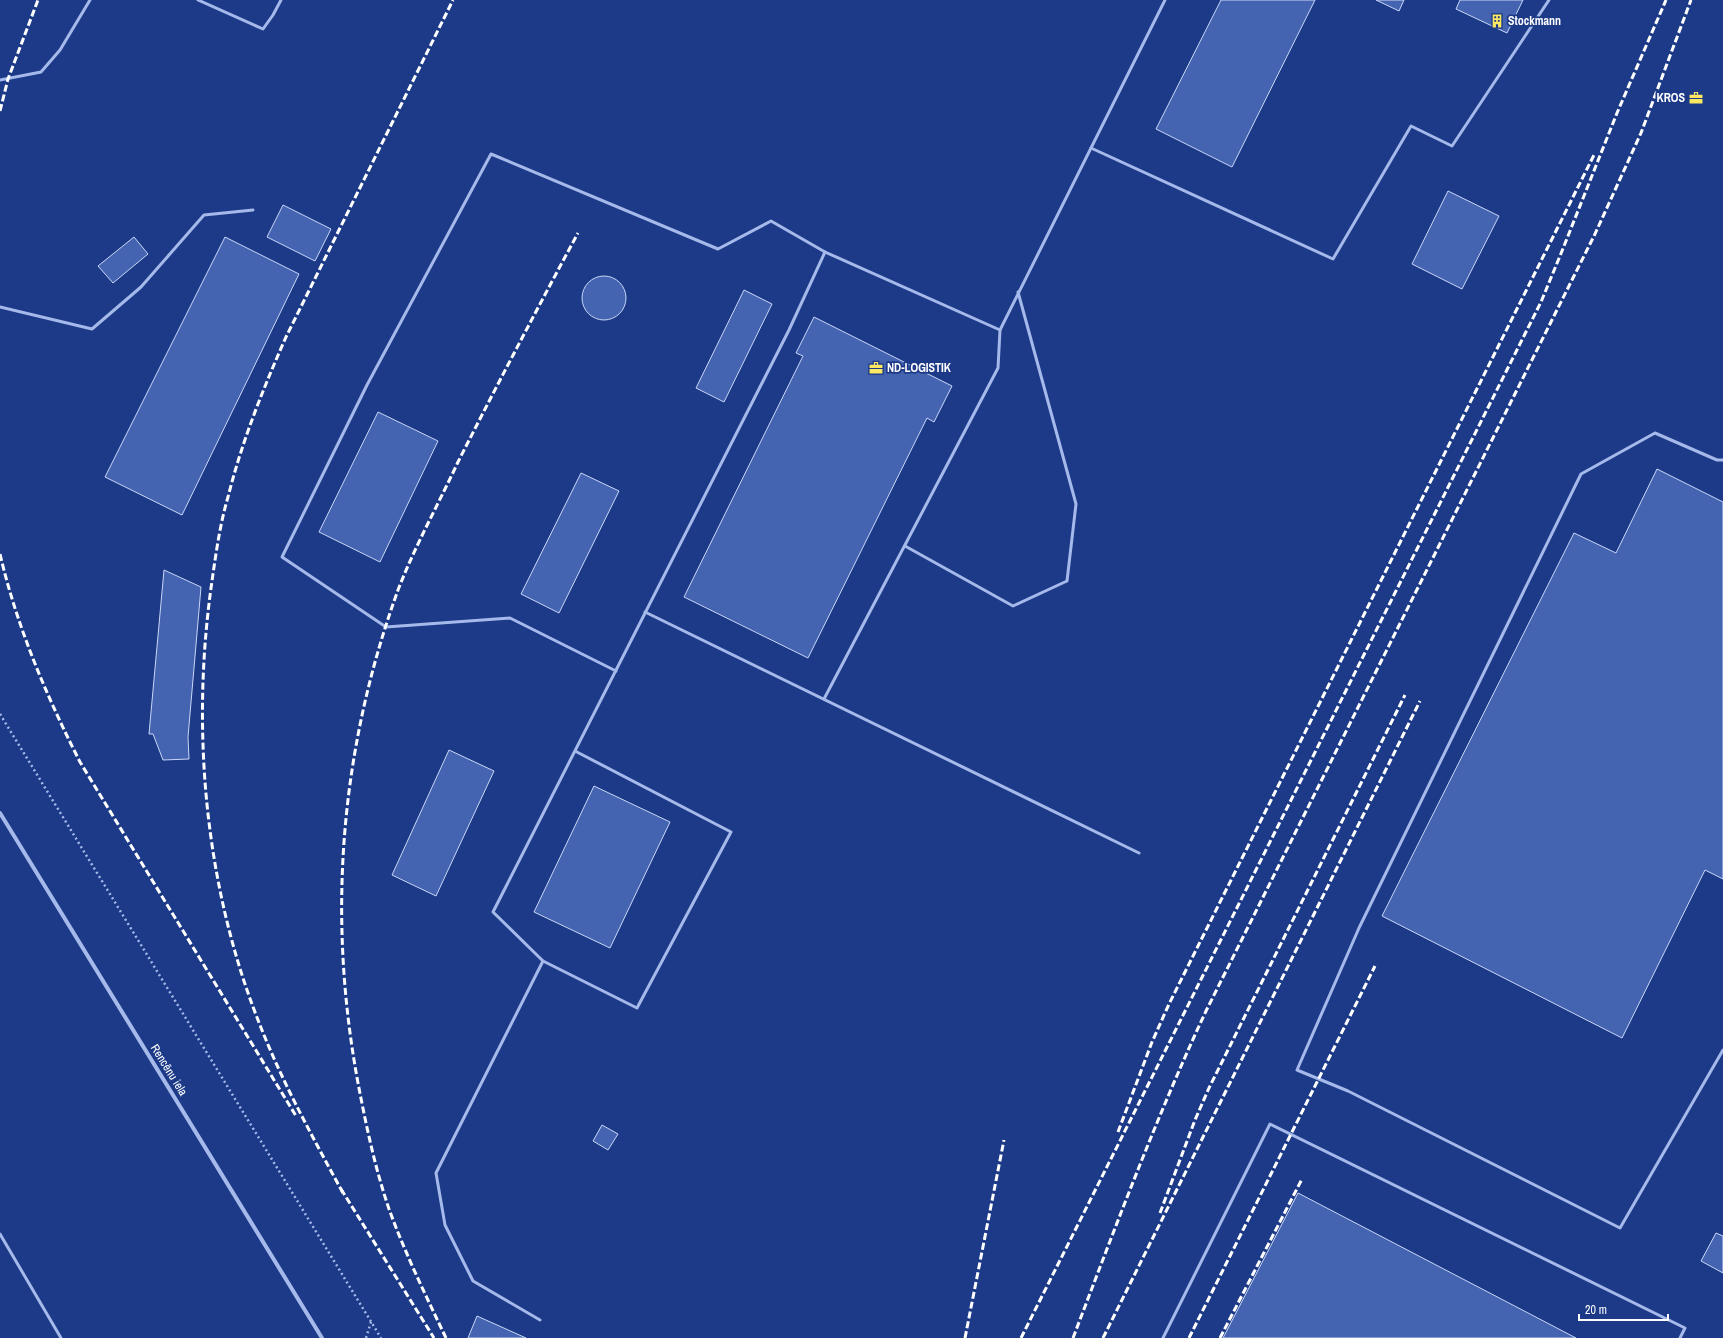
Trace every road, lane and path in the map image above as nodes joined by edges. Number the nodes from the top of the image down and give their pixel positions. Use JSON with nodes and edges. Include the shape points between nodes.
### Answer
{"nodes":[{"id":1,"x":90,"y":0,"type":"edge"},
{"id":2,"x":198,"y":0,"type":"edge"},
{"id":3,"x":281,"y":0,"type":"edge"},
{"id":4,"x":1165,"y":0,"type":"edge"},
{"id":5,"x":1549,"y":0,"type":"edge"},
{"id":6,"x":0,"y":80,"type":"edge"},
{"id":7,"x":1091,"y":148,"type":"junction"},
{"id":8,"x":253,"y":210,"type":"dead end"},
{"id":9,"x":825,"y":252,"type":"junction"},
{"id":10,"x":1018,"y":292,"type":"junction"},
{"id":11,"x":0,"y":307,"type":"edge"},
{"id":12,"x":1000,"y":330,"type":"junction"},
{"id":13,"x":1723,"y":460,"type":"edge"},
{"id":14,"x":905,"y":546,"type":"junction"},
{"id":15,"x":645,"y":612,"type":"junction"},
{"id":16,"x":616,"y":671,"type":"junction"},
{"id":17,"x":824,"y":699,"type":"junction"},
{"id":18,"x":0,"y":714,"type":"edge"},
{"id":19,"x":575,"y":751,"type":"junction"},
{"id":20,"x":0,"y":813,"type":"edge"},
{"id":21,"x":1139,"y":853,"type":"dead end"},
{"id":22,"x":543,"y":961,"type":"junction"},
{"id":23,"x":1723,"y":1050,"type":"edge"},
{"id":24,"x":0,"y":1234,"type":"edge"},
{"id":25,"x":540,"y":1320,"type":"dead end"},
{"id":26,"x":371,"y":1322,"type":"junction"},
{"id":27,"x":61,"y":1338,"type":"edge"},
{"id":28,"x":322,"y":1338,"type":"edge"},
{"id":29,"x":366,"y":1338,"type":"edge"},
{"id":30,"x":381,"y":1338,"type":"edge"},
{"id":31,"x":1163,"y":1338,"type":"edge"},
{"id":32,"x":1680,"y":1338,"type":"edge"}],
"edges":[{"from":1,"to":6,"type":"lane","via":[[60,50],[41,72]]},
{"from":2,"to":3,"type":"lane","via":[[263,29]]},
{"from":4,"to":7,"type":"lane"},
{"from":5,"to":7,"type":"lane","via":[[1452,146],[1411,126],[1333,259]]},
{"from":7,"to":10,"type":"lane"},
{"from":8,"to":11,"type":"lane","via":[[204,214],[141,287],[92,329]]},
{"from":9,"to":12,"type":"lane"},
{"from":9,"to":15,"type":"lane","via":[[789,330]]},
{"from":9,"to":16,"type":"lane","via":[[771,221],[718,249],[491,154],[367,385],[282,558],[386,627],[510,618]]},
{"from":10,"to":12,"type":"lane"},
{"from":10,"to":14,"type":"lane","via":[[1076,504],[1067,581],[1012,606]]},
{"from":12,"to":14,"type":"lane","via":[[998,368]]},
{"from":13,"to":23,"type":"lane","via":[[1717,460],[1654,433],[1581,474],[1359,928],[1297,1070],[1348,1091],[1620,1228]]},
{"from":14,"to":17,"type":"lane"},
{"from":15,"to":16,"type":"lane"},
{"from":15,"to":17,"type":"lane"},
{"from":16,"to":19,"type":"lane"},
{"from":17,"to":21,"type":"lane"},
{"from":18,"to":26,"type":"path"},
{"from":19,"to":22,"type":"lane","via":[[493,912]]},
{"from":19,"to":22,"type":"lane","via":[[732,832],[637,1008]]},
{"from":20,"to":28,"type":"street","name":"Rencēnu iela"},
{"from":22,"to":25,"type":"lane","via":[[436,1173],[445,1225],[473,1281]]},
{"from":24,"to":27,"type":"lane"},
{"from":26,"to":29,"type":"path"},
{"from":26,"to":30,"type":"path"},
{"from":31,"to":32,"type":"lane","via":[[1270,1124],[1685,1328]]}]}
